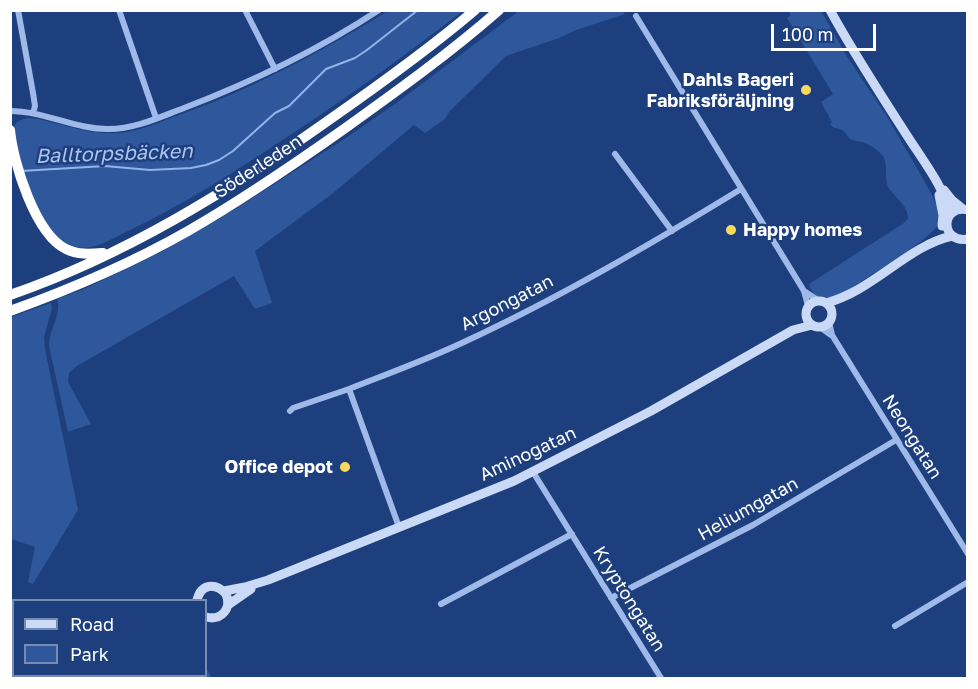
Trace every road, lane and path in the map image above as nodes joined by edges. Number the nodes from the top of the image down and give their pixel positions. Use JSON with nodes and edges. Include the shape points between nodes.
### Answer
{"nodes":[{"id":1,"x":18,"y":10,"type":"edge"},
{"id":2,"x":119,"y":10,"type":"edge"},
{"id":3,"x":245,"y":10,"type":"edge"},
{"id":4,"x":379,"y":10,"type":"edge"},
{"id":5,"x":475,"y":10,"type":"edge"},
{"id":6,"x":499,"y":10,"type":"edge"},
{"id":7,"x":505,"y":10,"type":"edge"},
{"id":8,"x":830,"y":11,"type":"edge"},
{"id":9,"x":371,"y":13,"type":"edge"},
{"id":10,"x":636,"y":16,"type":"dead end"},
{"id":11,"x":483,"y":24,"type":"junction"},
{"id":12,"x":275,"y":69,"type":"junction"},
{"id":13,"x":10,"y":111,"type":"edge"},
{"id":14,"x":33,"y":113,"type":"junction"},
{"id":15,"x":156,"y":118,"type":"junction"},
{"id":16,"x":10,"y":130,"type":"edge"},
{"id":17,"x":615,"y":154,"type":"dead end"},
{"id":18,"x":936,"y":181,"type":"junction"},
{"id":19,"x":741,"y":189,"type":"junction"},
{"id":20,"x":965,"y":209,"type":"edge"},
{"id":21,"x":947,"y":220,"type":"junction"},
{"id":22,"x":672,"y":231,"type":"junction"},
{"id":23,"x":963,"y":241,"type":"edge"},
{"id":24,"x":922,"y":248,"type":"junction"},
{"id":25,"x":112,"y":252,"type":"junction"},
{"id":26,"x":804,"y":291,"type":"junction"},
{"id":27,"x":10,"y":295,"type":"edge"},
{"id":28,"x":846,"y":297,"type":"junction"},
{"id":29,"x":823,"y":302,"type":"junction"},
{"id":30,"x":807,"y":310,"type":"junction"},
{"id":31,"x":10,"y":311,"type":"edge"},
{"id":32,"x":823,"y":322,"type":"junction"},
{"id":33,"x":794,"y":330,"type":"junction"},
{"id":34,"x":349,"y":389,"type":"junction"},
{"id":35,"x":290,"y":411,"type":"dead end"},
{"id":36,"x":896,"y":440,"type":"junction"},
{"id":37,"x":533,"y":472,"type":"junction"},
{"id":38,"x":399,"y":527,"type":"junction"},
{"id":39,"x":572,"y":534,"type":"junction"},
{"id":40,"x":968,"y":554,"type":"edge"},
{"id":41,"x":264,"y":582,"type":"junction"},
{"id":42,"x":968,"y":582,"type":"edge"},
{"id":43,"x":224,"y":591,"type":"junction"},
{"id":44,"x":611,"y":598,"type":"junction"},
{"id":45,"x":196,"y":599,"type":"edge"},
{"id":46,"x":441,"y":604,"type":"dead end"},
{"id":47,"x":228,"y":605,"type":"junction"},
{"id":48,"x":207,"y":617,"type":"edge"},
{"id":49,"x":895,"y":626,"type":"dead end"},
{"id":50,"x":661,"y":678,"type":"edge"}],
"edges":[{"from":1,"to":14,"type":"street"},
{"from":2,"to":15,"type":"street"},
{"from":3,"to":12,"type":"street"},
{"from":4,"to":9,"type":"street"},
{"from":5,"to":25,"type":"highway","name":"Söderleden","via":[[412,61],[262,166],[182,216]]},
{"from":6,"to":11,"type":"highway","name":"Söderleden"},
{"from":7,"to":11,"type":"highway"},
{"from":8,"to":18,"type":"street"},
{"from":9,"to":12,"type":"street"},
{"from":10,"to":19,"type":"street"},
{"from":11,"to":31,"type":"highway","name":"Söderleden","via":[[362,116],[222,211],[140,256]]},
{"from":12,"to":15,"type":"street"},
{"from":13,"to":14,"type":"street"},
{"from":14,"to":15,"type":"street","via":[[106,129]]},
{"from":16,"to":25,"type":"highway","via":[[19,171],[47,232],[71,251]]},
{"from":17,"to":22,"type":"street"},
{"from":18,"to":20,"type":"street"},
{"from":18,"to":21,"type":"street"},
{"from":19,"to":22,"type":"street","name":"Argongatan"},
{"from":19,"to":26,"type":"street"},
{"from":20,"to":21,"type":"street","via":[[956,210]]},
{"from":21,"to":23,"type":"street","via":[[947,228]]},
{"from":21,"to":24,"type":"street"},
{"from":22,"to":34,"type":"street","name":"Argongatan","via":[[464,342]]},
{"from":23,"to":24,"type":"street"},
{"from":23,"to":24,"type":"street","via":[[940,240]]},
{"from":24,"to":28,"type":"street"},
{"from":25,"to":27,"type":"highway","name":"Söderleden"},
{"from":26,"to":29,"type":"street"},
{"from":26,"to":30,"type":"street"},
{"from":28,"to":29,"type":"street"},
{"from":28,"to":32,"type":"street"},
{"from":29,"to":30,"type":"street","via":[[815,302]]},
{"from":29,"to":32,"type":"street","via":[[831,310]]},
{"from":30,"to":32,"type":"street","via":[[807,320]]},
{"from":30,"to":33,"type":"street","name":"Aminogatan"},
{"from":32,"to":33,"type":"street","name":"Aminogatan"},
{"from":32,"to":36,"type":"street","name":"Neongatan"},
{"from":33,"to":37,"type":"street","name":"Aminogatan"},
{"from":34,"to":35,"type":"street","name":"Argongatan"},
{"from":34,"to":38,"type":"street"},
{"from":36,"to":40,"type":"street","name":"Neongatan"},
{"from":36,"to":44,"type":"street","name":"Heliumgatan","via":[[753,525]]},
{"from":37,"to":38,"type":"street","name":"Aminogatan"},
{"from":37,"to":39,"type":"street","name":"Kryptongatan"},
{"from":38,"to":41,"type":"street","name":"Aminogatan"},
{"from":39,"to":44,"type":"street","name":"Kryptongatan"},
{"from":39,"to":46,"type":"street","name":"Kryptongatan"},
{"from":41,"to":43,"type":"street","name":"Aminogatan"},
{"from":41,"to":47,"type":"street","name":"Aminogatan"},
{"from":42,"to":49,"type":"street"},
{"from":43,"to":45,"type":"street","name":"Aminogatan","via":[[206,588]]},
{"from":43,"to":47,"type":"street"},
{"from":44,"to":50,"type":"street","name":"Kryptongatan"},
{"from":47,"to":48,"type":"street","name":"Aminogatan","via":[[220,616]]}]}
